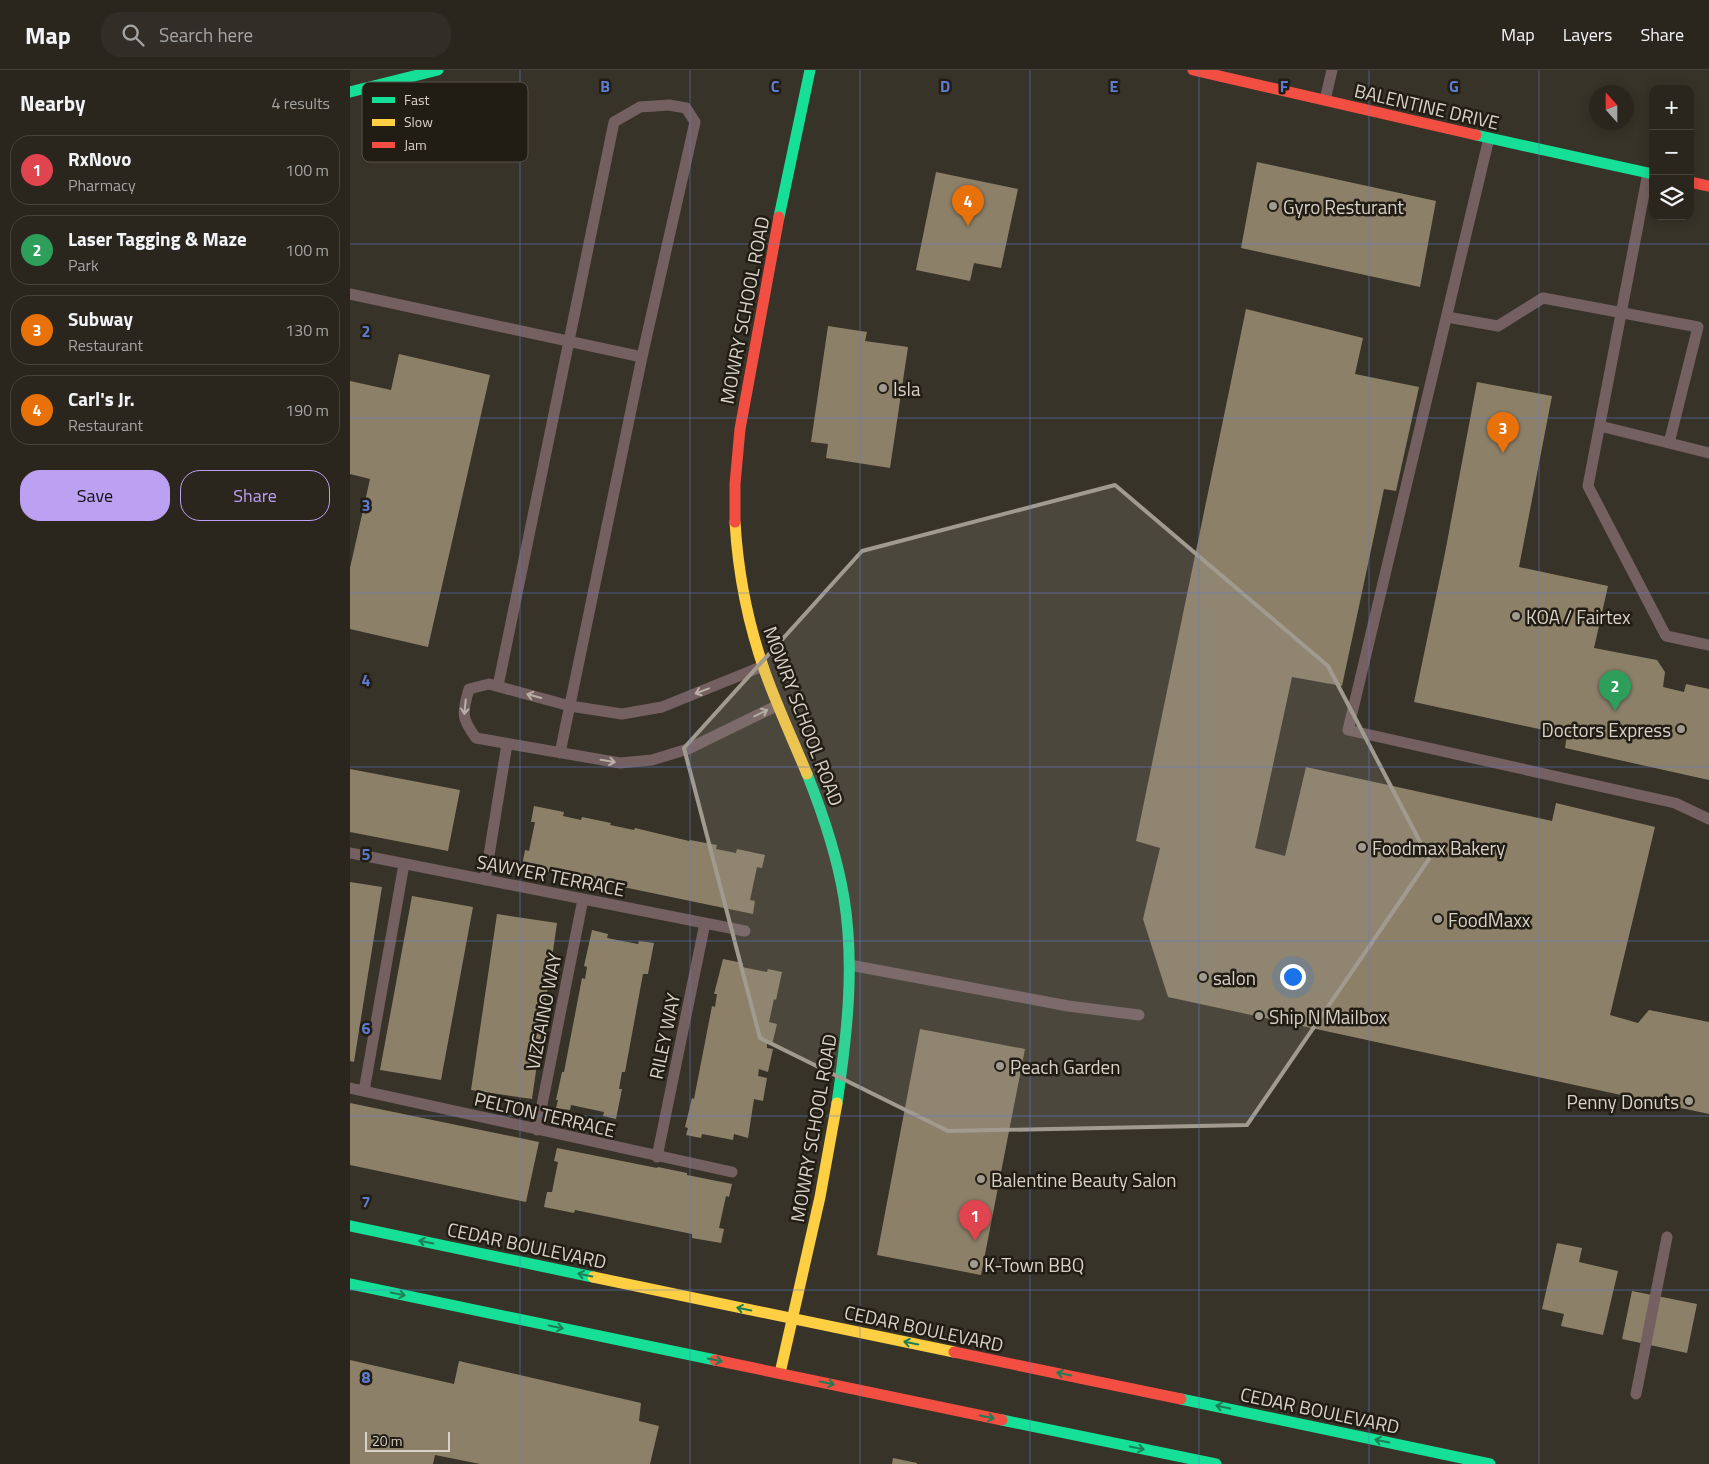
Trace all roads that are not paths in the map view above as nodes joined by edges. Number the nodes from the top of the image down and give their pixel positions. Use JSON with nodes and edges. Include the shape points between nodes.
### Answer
{"nodes":[{"id":1,"x":438,"y":70,"type":"edge"},
{"id":2,"x":810,"y":70,"type":"edge"},
{"id":3,"x":1193,"y":70,"type":"edge"},
{"id":4,"x":1332,"y":70,"type":"edge"},
{"id":5,"x":415,"y":73,"type":"edge"},
{"id":6,"x":384,"y":82,"type":"edge"},
{"id":7,"x":362,"y":88,"type":"edge"},
{"id":8,"x":350,"y":92,"type":"edge"},
{"id":9,"x":1325,"y":100,"type":"junction"},
{"id":10,"x":1490,"y":138,"type":"junction"},
{"id":11,"x":1649,"y":173,"type":"edge"},
{"id":12,"x":1650,"y":175,"type":"edge"},
{"id":13,"x":1694,"y":183,"type":"edge"},
{"id":14,"x":1709,"y":186,"type":"edge"},
{"id":15,"x":350,"y":294,"type":"edge"},
{"id":16,"x":1621,"y":313,"type":"junction"},
{"id":17,"x":1447,"y":317,"type":"junction"},
{"id":18,"x":570,"y":341,"type":"junction"},
{"id":19,"x":642,"y":357,"type":"junction"},
{"id":20,"x":1600,"y":426,"type":"junction"},
{"id":21,"x":1669,"y":443,"type":"junction"},
{"id":22,"x":1709,"y":453,"type":"edge"},
{"id":23,"x":1709,"y":645,"type":"edge"},
{"id":24,"x":763,"y":666,"type":"junction"},
{"id":25,"x":498,"y":686,"type":"junction"},
{"id":26,"x":778,"y":705,"type":"junction"},
{"id":27,"x":570,"y":706,"type":"junction"},
{"id":28,"x":506,"y":744,"type":"junction"},
{"id":29,"x":560,"y":753,"type":"junction"},
{"id":30,"x":1709,"y":819,"type":"edge"},
{"id":31,"x":350,"y":853,"type":"edge"},
{"id":32,"x":404,"y":864,"type":"junction"},
{"id":33,"x":486,"y":880,"type":"junction"},
{"id":34,"x":583,"y":899,"type":"junction"},
{"id":35,"x":706,"y":923,"type":"junction"},
{"id":36,"x":745,"y":931,"type":"dead end"},
{"id":37,"x":850,"y":965,"type":"junction"},
{"id":38,"x":1139,"y":1015,"type":"dead end"},
{"id":39,"x":350,"y":1088,"type":"edge"},
{"id":40,"x":364,"y":1091,"type":"junction"},
{"id":41,"x":537,"y":1130,"type":"junction"},
{"id":42,"x":656,"y":1156,"type":"junction"},
{"id":43,"x":732,"y":1172,"type":"dead end"},
{"id":44,"x":350,"y":1226,"type":"edge"},
{"id":45,"x":1667,"y":1237,"type":"dead end"},
{"id":46,"x":350,"y":1284,"type":"edge"},
{"id":47,"x":792,"y":1319,"type":"junction"},
{"id":48,"x":780,"y":1373,"type":"junction"},
{"id":49,"x":1636,"y":1394,"type":"dead end"},
{"id":50,"x":1216,"y":1464,"type":"edge"},
{"id":51,"x":1490,"y":1464,"type":"edge"}],
"edges":[{"from":1,"to":5,"type":"main road"},
{"from":2,"to":24,"type":"main road","name":"MOWRY SCHOOL ROAD","via":[[781,205],[738,440],[736,537],[742,588]]},
{"from":3,"to":9,"type":"main road","name":"BALENTINE DRIVE"},
{"from":4,"to":9,"type":"lane"},
{"from":5,"to":6,"type":"main road"},
{"from":7,"to":8,"type":"main road"},
{"from":9,"to":10,"type":"main road","name":"BALENTINE DRIVE"},
{"from":10,"to":11,"type":"main road","name":"BALENTINE DRIVE"},
{"from":10,"to":17,"type":"lane"},
{"from":12,"to":16,"type":"lane"},
{"from":13,"to":14,"type":"main road"},
{"from":15,"to":18,"type":"lane"},
{"from":16,"to":17,"type":"lane","via":[[1543,298],[1498,326]]},
{"from":16,"to":20,"type":"lane"},
{"from":16,"to":21,"type":"lane","via":[[1698,327]]},
{"from":17,"to":30,"type":"lane","via":[[1348,730],[1675,803]]},
{"from":18,"to":19,"type":"lane"},
{"from":18,"to":19,"type":"lane","via":[[614,122],[640,107],[669,105],[686,108],[695,122]]},
{"from":18,"to":25,"type":"lane"},
{"from":19,"to":27,"type":"lane"},
{"from":20,"to":21,"type":"lane"},
{"from":20,"to":23,"type":"lane","via":[[1588,486],[1666,636]]},
{"from":21,"to":22,"type":"lane"},
{"from":24,"to":26,"type":"main road","name":"MOWRY SCHOOL ROAD"},
{"from":24,"to":27,"type":"lane","one_way":true,"via":[[662,708],[622,714]]},
{"from":27,"to":25,"type":"lane","one_way":true},
{"from":25,"to":28,"type":"lane","one_way":true,"via":[[489,684],[469,690],[463,707],[465,724],[476,738]]},
{"from":29,"to":26,"type":"lane","one_way":true,"via":[[620,763],[652,760],[688,749]]},
{"from":26,"to":37,"type":"main road","name":"MOWRY SCHOOL ROAD","via":[[808,772],[838,865],[847,913]]},
{"from":27,"to":29,"type":"lane"},
{"from":28,"to":29,"type":"lane"},
{"from":28,"to":33,"type":"lane"},
{"from":31,"to":32,"type":"lane","name":"SAWYER TERRACE"},
{"from":32,"to":33,"type":"lane","name":"SAWYER TERRACE"},
{"from":32,"to":40,"type":"lane"},
{"from":33,"to":34,"type":"lane","name":"SAWYER TERRACE"},
{"from":34,"to":35,"type":"lane","name":"SAWYER TERRACE"},
{"from":34,"to":41,"type":"lane","name":"VIZCAINO WAY"},
{"from":35,"to":36,"type":"lane","name":"SAWYER TERRACE"},
{"from":35,"to":42,"type":"lane","name":"RILEY WAY"},
{"from":37,"to":38,"type":"lane","via":[[1068,1006]]},
{"from":37,"to":47,"type":"main road","name":"MOWRY SCHOOL ROAD","via":[[849,1020],[842,1079]]},
{"from":39,"to":40,"type":"lane","name":"PELTON TERRACE"},
{"from":40,"to":41,"type":"lane","name":"PELTON TERRACE"},
{"from":41,"to":42,"type":"lane","name":"PELTON TERRACE"},
{"from":42,"to":43,"type":"lane","name":"PELTON TERRACE"},
{"from":47,"to":44,"type":"main road","name":"CEDAR BOULEVARD","one_way":true},
{"from":45,"to":49,"type":"lane"},
{"from":46,"to":48,"type":"main road","one_way":true},
{"from":47,"to":48,"type":"main road","name":"MOWRY SCHOOL ROAD"},
{"from":51,"to":47,"type":"main road","name":"CEDAR BOULEVARD","one_way":true},
{"from":48,"to":50,"type":"main road","one_way":true}]}
